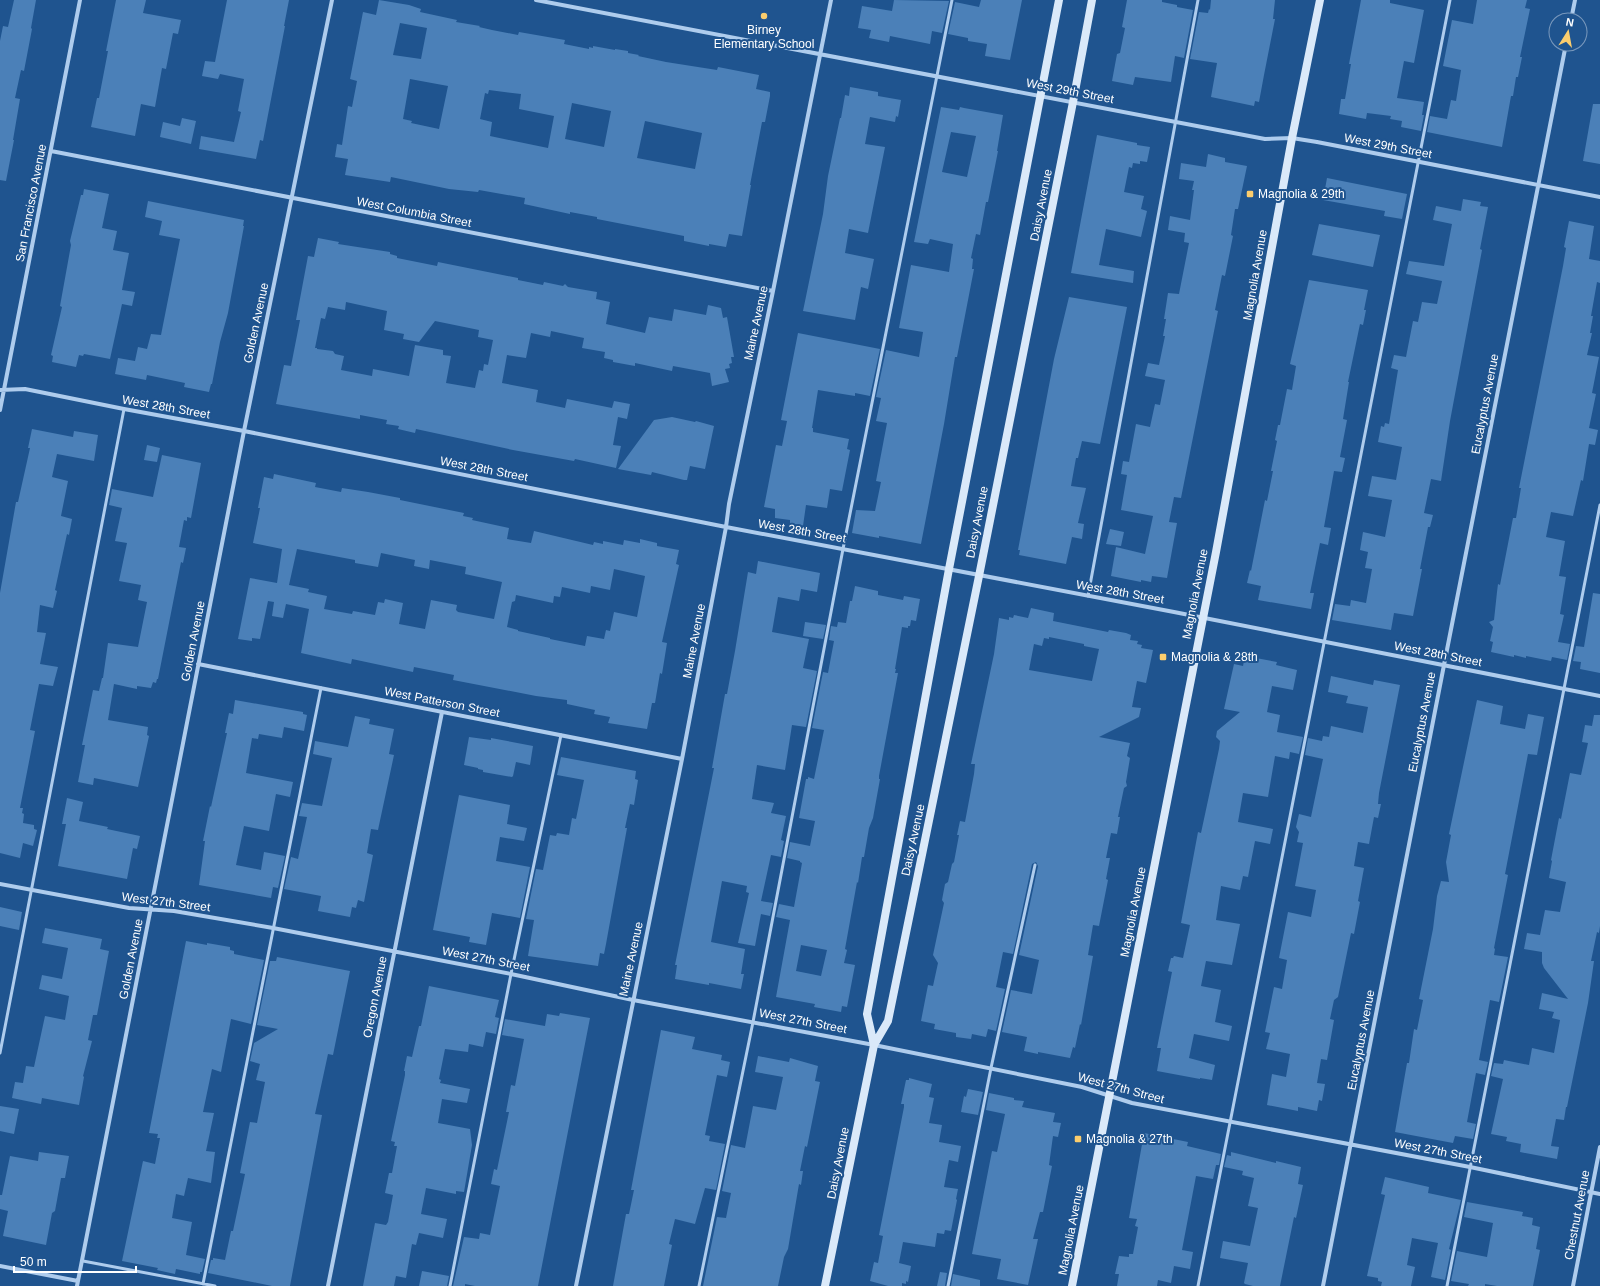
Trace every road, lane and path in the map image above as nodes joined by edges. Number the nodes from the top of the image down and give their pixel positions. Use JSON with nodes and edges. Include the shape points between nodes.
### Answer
{"nodes":[{"id":1,"x":80,"y":0,"type":"edge"},
{"id":2,"x":332,"y":0,"type":"edge"},
{"id":3,"x":536,"y":0,"type":"edge"},
{"id":4,"x":831,"y":0,"type":"edge"},
{"id":5,"x":952,"y":0,"type":"edge"},
{"id":6,"x":1059,"y":0,"type":"edge"},
{"id":7,"x":1092,"y":0,"type":"edge"},
{"id":8,"x":1198,"y":0,"type":"edge"},
{"id":9,"x":1320,"y":0,"type":"edge"},
{"id":10,"x":1450,"y":0,"type":"edge"},
{"id":11,"x":1575,"y":0,"type":"edge"},
{"id":12,"x":1573,"y":12,"type":"edge"},
{"id":13,"x":1564,"y":52,"type":"edge"},
{"id":14,"x":820,"y":55,"type":"junction"},
{"id":15,"x":936,"y":76,"type":"junction"},
{"id":16,"x":1040,"y":96,"type":"junction"},
{"id":17,"x":1073,"y":102,"type":"junction"},
{"id":18,"x":1176,"y":122,"type":"junction"},
{"id":19,"x":1292,"y":138,"type":"junction"},
{"id":20,"x":51,"y":151,"type":"junction"},
{"id":21,"x":1417,"y":161,"type":"junction"},
{"id":22,"x":1539,"y":184,"type":"junction"},
{"id":23,"x":1600,"y":197,"type":"edge"},
{"id":24,"x":292,"y":198,"type":"junction"},
{"id":25,"x":773,"y":291,"type":"junction"},
{"id":26,"x":2,"y":389,"type":"edge"},
{"id":27,"x":124,"y":409,"type":"junction"},
{"id":28,"x":0,"y":410,"type":"edge"},
{"id":29,"x":244,"y":431,"type":"junction"},
{"id":30,"x":1600,"y":505,"type":"edge"},
{"id":31,"x":726,"y":527,"type":"junction"},
{"id":32,"x":843,"y":549,"type":"junction"},
{"id":33,"x":949,"y":569,"type":"junction"},
{"id":34,"x":979,"y":576,"type":"junction"},
{"id":35,"x":1088,"y":596,"type":"junction"},
{"id":36,"x":1202,"y":618,"type":"junction"},
{"id":37,"x":1323,"y":641,"type":"junction"},
{"id":38,"x":198,"y":664,"type":"junction"},
{"id":39,"x":1444,"y":665,"type":"junction"},
{"id":40,"x":321,"y":688,"type":"junction"},
{"id":41,"x":1563,"y":689,"type":"junction"},
{"id":42,"x":1600,"y":696,"type":"edge"},
{"id":43,"x":442,"y":712,"type":"junction"},
{"id":44,"x":561,"y":735,"type":"junction"},
{"id":45,"x":682,"y":759,"type":"junction"},
{"id":46,"x":1035,"y":865,"type":"dead end"},
{"id":47,"x":0,"y":884,"type":"edge"},
{"id":48,"x":32,"y":891,"type":"junction"},
{"id":49,"x":150,"y":909,"type":"junction"},
{"id":50,"x":273,"y":928,"type":"junction"},
{"id":51,"x":394,"y":951,"type":"junction"},
{"id":52,"x":511,"y":974,"type":"junction"},
{"id":53,"x":633,"y":1000,"type":"junction"},
{"id":54,"x":753,"y":1022,"type":"junction"},
{"id":55,"x":874,"y":1045,"type":"junction"},
{"id":56,"x":0,"y":1054,"type":"edge"},
{"id":57,"x":991,"y":1068,"type":"junction"},
{"id":58,"x":1109,"y":1097,"type":"junction"},
{"id":59,"x":1231,"y":1122,"type":"junction"},
{"id":60,"x":1352,"y":1145,"type":"junction"},
{"id":61,"x":1600,"y":1147,"type":"edge"},
{"id":62,"x":1470,"y":1167,"type":"junction"},
{"id":63,"x":1592,"y":1193,"type":"junction"},
{"id":64,"x":1600,"y":1194,"type":"edge"},
{"id":65,"x":83,"y":1261,"type":"junction"},
{"id":66,"x":0,"y":1266,"type":"edge"},
{"id":67,"x":78,"y":1284,"type":"edge"},
{"id":68,"x":203,"y":1284,"type":"junction"},
{"id":69,"x":215,"y":1286,"type":"edge"},
{"id":70,"x":328,"y":1286,"type":"edge"},
{"id":71,"x":450,"y":1286,"type":"edge"},
{"id":72,"x":576,"y":1286,"type":"edge"},
{"id":73,"x":699,"y":1286,"type":"edge"},
{"id":74,"x":825,"y":1286,"type":"edge"},
{"id":75,"x":948,"y":1286,"type":"edge"},
{"id":76,"x":1072,"y":1286,"type":"edge"},
{"id":77,"x":1198,"y":1286,"type":"edge"},
{"id":78,"x":1324,"y":1286,"type":"edge"},
{"id":79,"x":1446,"y":1286,"type":"edge"},
{"id":80,"x":1573,"y":1286,"type":"edge"}],
"edges":[{"from":1,"to":20,"type":"street","name":"San Francisco Avenue"},
{"from":2,"to":24,"type":"street","name":"Golden Avenue"},
{"from":3,"to":14,"type":"street","name":"West 29th Street"},
{"from":4,"to":14,"type":"street","name":"Maine Avenue"},
{"from":5,"to":15,"type":"lane"},
{"from":6,"to":16,"type":"street","name":"Daisy Avenue"},
{"from":7,"to":17,"type":"street","name":"Daisy Avenue"},
{"from":8,"to":18,"type":"lane"},
{"from":9,"to":19,"type":"street","name":"Magnolia Avenue"},
{"from":10,"to":21,"type":"lane"},
{"from":11,"to":12,"type":"street"},
{"from":13,"to":22,"type":"street","name":"Eucalyptus Avenue"},
{"from":14,"to":15,"type":"street","name":"West 29th Street"},
{"from":14,"to":25,"type":"street","name":"Maine Avenue"},
{"from":15,"to":16,"type":"street","name":"West 29th Street"},
{"from":15,"to":32,"type":"lane"},
{"from":16,"to":17,"type":"street","name":"West 29th Street"},
{"from":16,"to":33,"type":"street","name":"Daisy Avenue"},
{"from":17,"to":18,"type":"street","name":"West 29th Street"},
{"from":17,"to":34,"type":"street","name":"Daisy Avenue"},
{"from":18,"to":19,"type":"street","name":"West 29th Street","via":[[1265,139]]},
{"from":18,"to":35,"type":"lane"},
{"from":19,"to":21,"type":"street","name":"West 29th Street"},
{"from":19,"to":36,"type":"street","name":"Magnolia Avenue"},
{"from":20,"to":24,"type":"street","name":"West Columbia Street"},
{"from":20,"to":26,"type":"street","name":"San Francisco Avenue"},
{"from":21,"to":22,"type":"street","name":"West 29th Street"},
{"from":21,"to":37,"type":"lane"},
{"from":22,"to":23,"type":"street","name":"West 29th Street"},
{"from":22,"to":39,"type":"street","name":"Eucalyptus Avenue"},
{"from":24,"to":25,"type":"street","name":"West Columbia Street"},
{"from":24,"to":29,"type":"street","name":"Golden Avenue"},
{"from":25,"to":31,"type":"street","name":"Maine Avenue"},
{"from":26,"to":27,"type":"street","name":"West 28th Street","via":[[25,389]]},
{"from":26,"to":28,"type":"street","name":"San Francisco Avenue"},
{"from":27,"to":29,"type":"street","name":"West 28th Street"},
{"from":27,"to":48,"type":"lane"},
{"from":29,"to":31,"type":"street","name":"West 28th Street"},
{"from":29,"to":38,"type":"street","name":"Golden Avenue"},
{"from":30,"to":41,"type":"lane"},
{"from":31,"to":32,"type":"street","name":"West 28th Street"},
{"from":31,"to":45,"type":"street","name":"Maine Avenue"},
{"from":32,"to":33,"type":"street","name":"West 28th Street"},
{"from":32,"to":54,"type":"lane"},
{"from":33,"to":34,"type":"street","name":"West 28th Street"},
{"from":33,"to":55,"type":"street","name":"Daisy Avenue","via":[[867,1014]]},
{"from":34,"to":35,"type":"street","name":"West 28th Street"},
{"from":34,"to":55,"type":"street","name":"Daisy Avenue","via":[[888,1021]]},
{"from":35,"to":36,"type":"street","name":"West 28th Street"},
{"from":36,"to":37,"type":"street","name":"West 28th Street"},
{"from":36,"to":58,"type":"street","name":"Magnolia Avenue"},
{"from":37,"to":39,"type":"street","name":"West 28th Street"},
{"from":37,"to":59,"type":"lane"},
{"from":38,"to":40,"type":"street","name":"West Patterson Street"},
{"from":38,"to":49,"type":"street","name":"Golden Avenue"},
{"from":39,"to":41,"type":"street","name":"West 28th Street"},
{"from":39,"to":60,"type":"street","name":"Eucalyptus Avenue"},
{"from":40,"to":43,"type":"street","name":"West Patterson Street"},
{"from":40,"to":50,"type":"lane"},
{"from":41,"to":42,"type":"street","name":"West 28th Street"},
{"from":41,"to":62,"type":"lane"},
{"from":43,"to":44,"type":"street","name":"West Patterson Street"},
{"from":43,"to":51,"type":"street","name":"Oregon Avenue"},
{"from":44,"to":45,"type":"street","name":"West Patterson Street"},
{"from":44,"to":52,"type":"lane"},
{"from":45,"to":53,"type":"street","name":"Maine Avenue"},
{"from":46,"to":57,"type":"lane"},
{"from":47,"to":48,"type":"street","name":"West 27th Street"},
{"from":48,"to":49,"type":"street","name":"West 27th Street","via":[[129,908]]},
{"from":48,"to":56,"type":"lane"},
{"from":49,"to":50,"type":"street","name":"West 27th Street"},
{"from":49,"to":65,"type":"street","name":"Golden Avenue"},
{"from":50,"to":51,"type":"street","name":"West 27th Street"},
{"from":50,"to":68,"type":"lane"},
{"from":51,"to":52,"type":"street","name":"West 27th Street"},
{"from":51,"to":70,"type":"street","name":"Oregon Avenue"},
{"from":52,"to":53,"type":"street","name":"West 27th Street"},
{"from":52,"to":71,"type":"lane"},
{"from":53,"to":54,"type":"street","name":"West 27th Street"},
{"from":53,"to":72,"type":"street","name":"Maine Avenue"},
{"from":54,"to":55,"type":"street","name":"West 27th Street"},
{"from":54,"to":73,"type":"lane"},
{"from":55,"to":57,"type":"street","name":"West 27th Street"},
{"from":55,"to":74,"type":"street","name":"Daisy Avenue"},
{"from":57,"to":58,"type":"street","name":"West 27th Street","via":[[1082,1087]]},
{"from":57,"to":75,"type":"lane"},
{"from":58,"to":59,"type":"street","name":"West 27th Street","via":[[1132,1104]]},
{"from":58,"to":76,"type":"street","name":"Magnolia Avenue"},
{"from":59,"to":60,"type":"street","name":"West 27th Street"},
{"from":59,"to":77,"type":"lane"},
{"from":60,"to":62,"type":"street","name":"West 27th Street"},
{"from":60,"to":78,"type":"street","name":"Eucalyptus Avenue"},
{"from":61,"to":63,"type":"street","name":"Chestnut Avenue"},
{"from":62,"to":63,"type":"street","name":"West 27th Street"},
{"from":62,"to":79,"type":"lane"},
{"from":63,"to":64,"type":"street","name":"West 27th Street"},
{"from":63,"to":80,"type":"street","name":"Chestnut Avenue"},
{"from":65,"to":67,"type":"street","name":"Golden Avenue"},
{"from":65,"to":68,"type":"lane"},
{"from":66,"to":67,"type":"street"},
{"from":68,"to":69,"type":"lane"}]}
